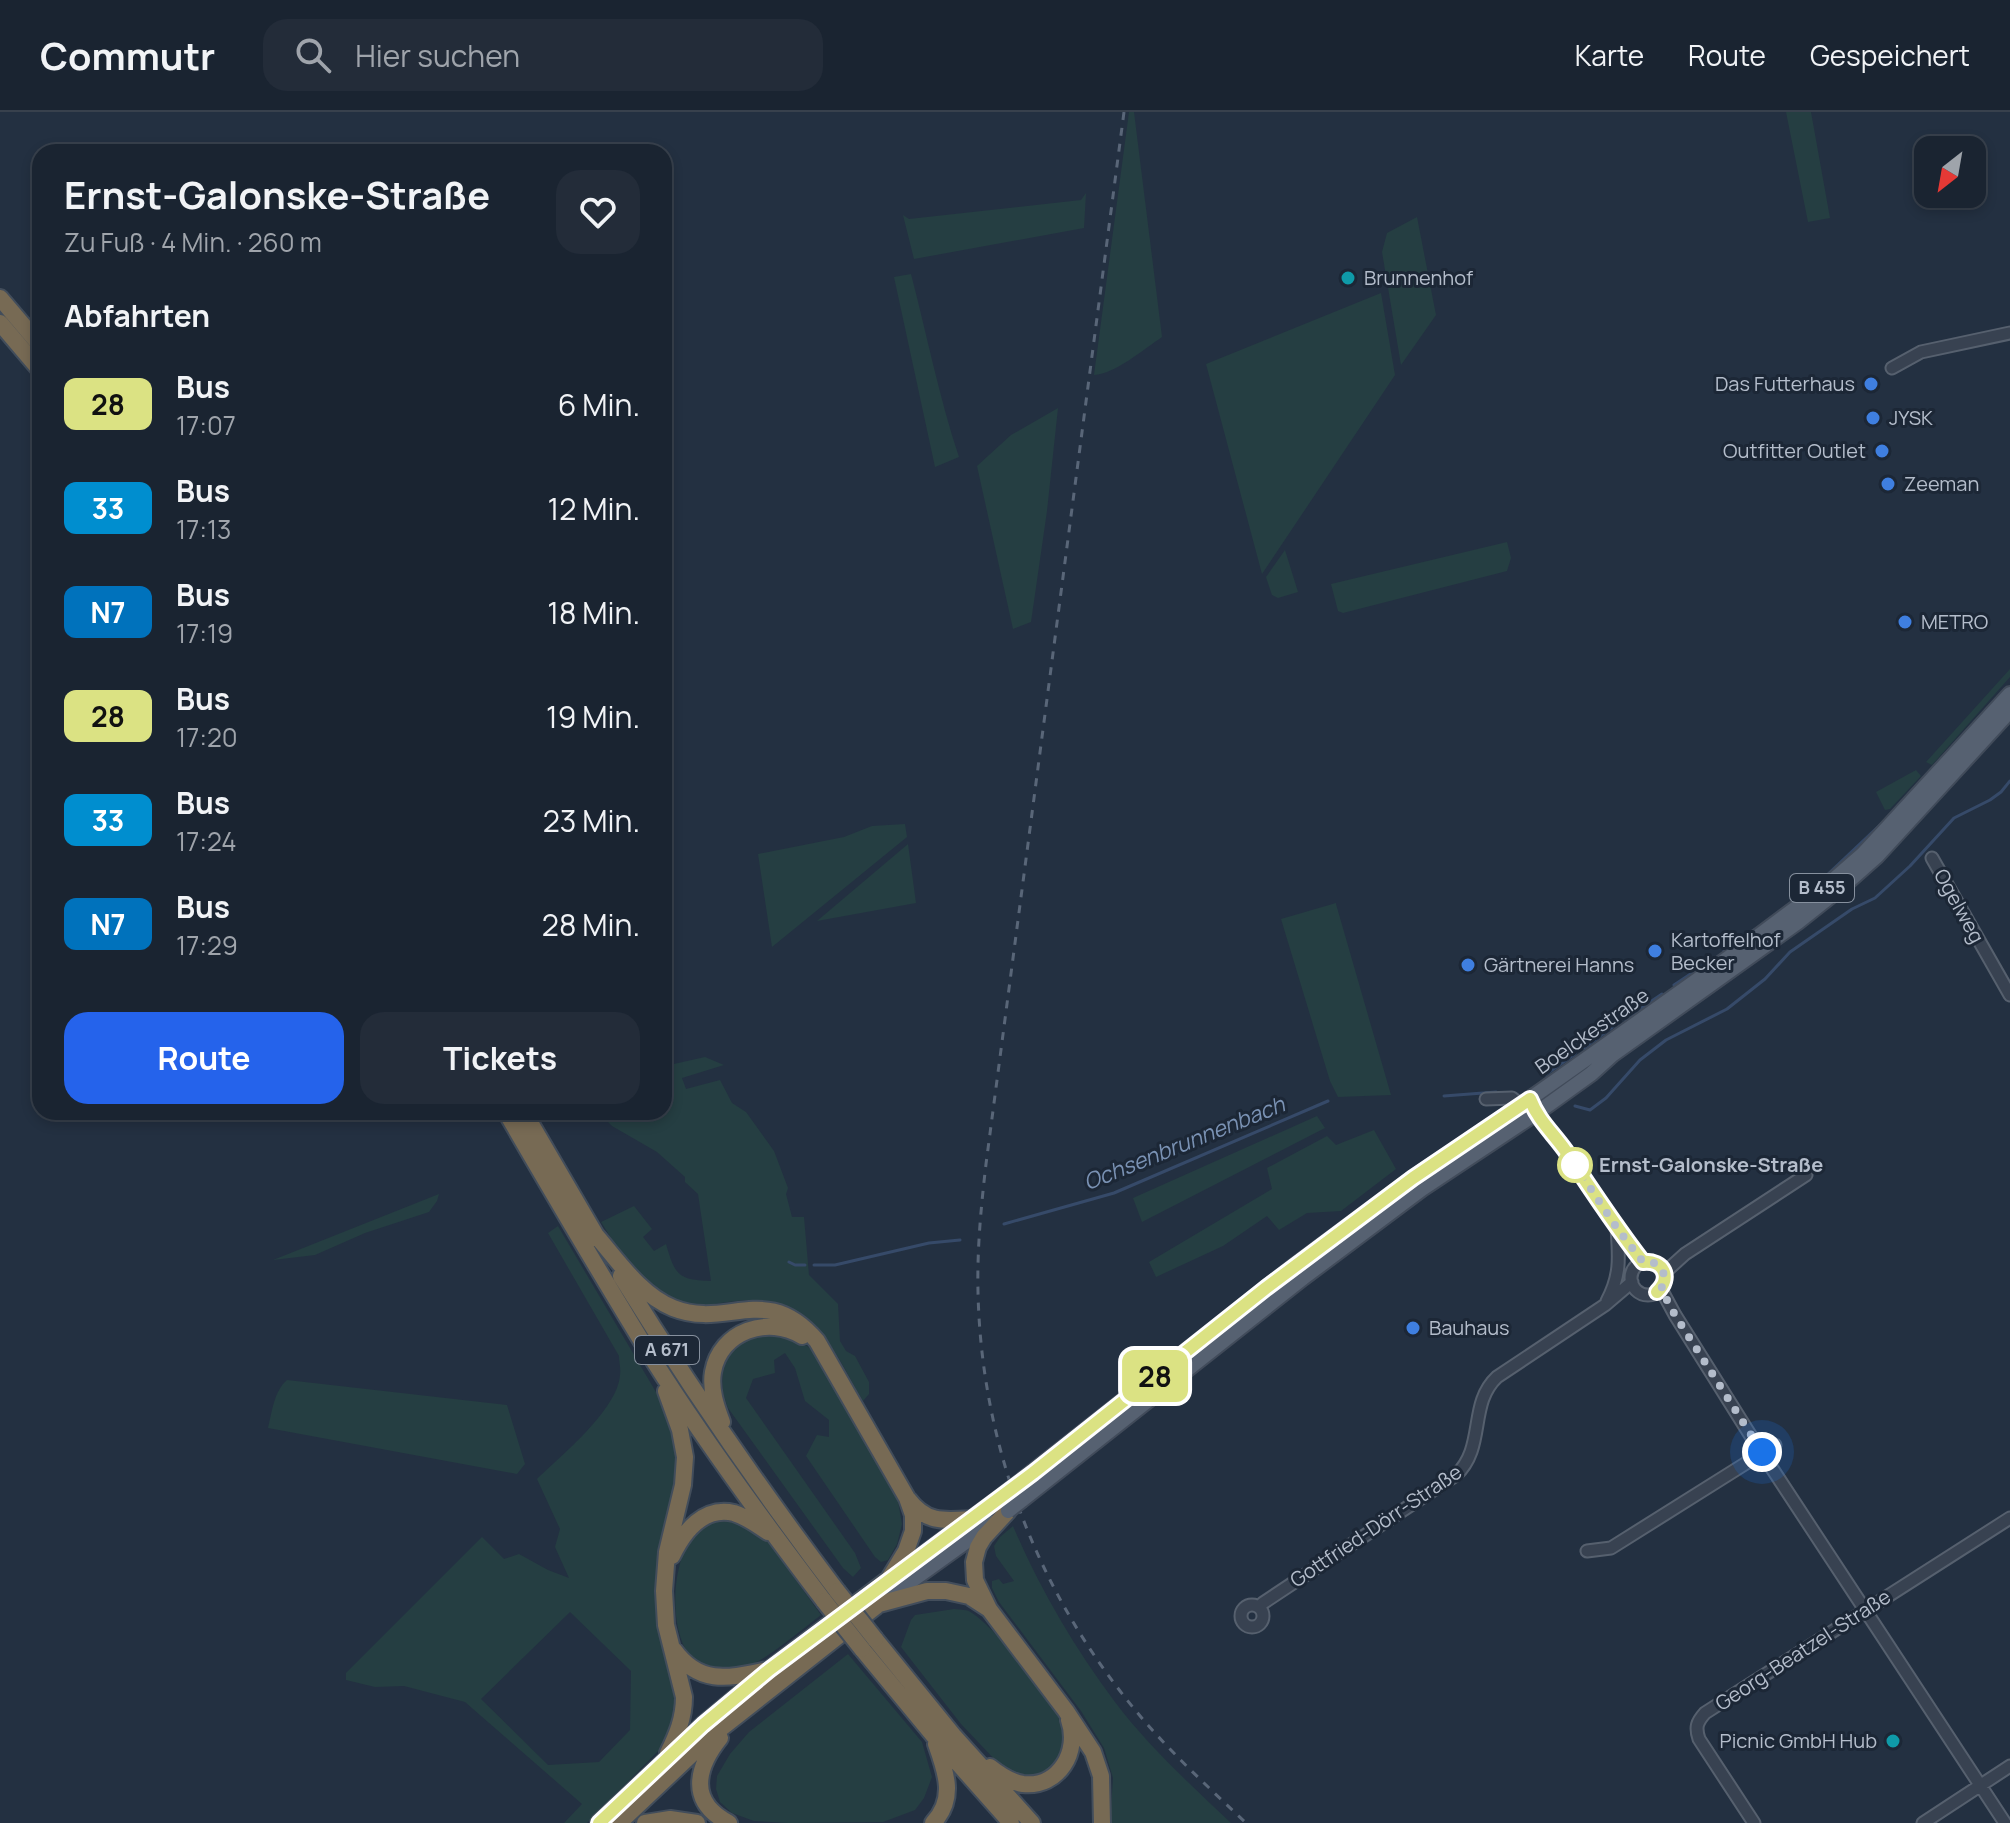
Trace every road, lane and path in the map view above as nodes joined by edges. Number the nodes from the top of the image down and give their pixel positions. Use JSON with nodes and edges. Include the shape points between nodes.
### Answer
{"nodes":[{"id":1,"x":0,"y":298,"type":"edge"},
{"id":2,"x":1,"y":324,"type":"edge"},
{"id":3,"x":2010,"y":333,"type":"edge"},
{"id":4,"x":32,"y":336,"type":"edge"},
{"id":5,"x":32,"y":361,"type":"edge"},
{"id":6,"x":1892,"y":368,"type":"dead end"},
{"id":7,"x":2010,"y":694,"type":"edge"},
{"id":8,"x":2010,"y":711,"type":"edge"},
{"id":9,"x":1932,"y":858,"type":"dead end"},
{"id":10,"x":2010,"y":995,"type":"edge"},
{"id":11,"x":1486,"y":1099,"type":"dead end"},
{"id":12,"x":1532,"y":1107,"type":"junction"},
{"id":13,"x":511,"y":1120,"type":"edge"},
{"id":14,"x":529,"y":1120,"type":"edge"},
{"id":15,"x":1806,"y":1175,"type":"dead end"},
{"id":16,"x":1617,"y":1228,"type":"junction"},
{"id":17,"x":593,"y":1232,"type":"junction"},
{"id":18,"x":1640,"y":1264,"type":"junction"},
{"id":19,"x":1662,"y":1269,"type":"junction"},
{"id":20,"x":1634,"y":1286,"type":"junction"},
{"id":21,"x":1657,"y":1291,"type":"junction"},
{"id":22,"x":1605,"y":1305,"type":"junction"},
{"id":23,"x":654,"y":1360,"type":"junction"},
{"id":24,"x":828,"y":1360,"type":"junction"},
{"id":25,"x":1775,"y":1445,"type":"dead end"},
{"id":26,"x":1762,"y":1452,"type":"junction"},
{"id":27,"x":744,"y":1466,"type":"junction"},
{"id":28,"x":907,"y":1498,"type":"junction"},
{"id":29,"x":1011,"y":1502,"type":"junction"},
{"id":30,"x":2010,"y":1518,"type":"edge"},
{"id":31,"x":971,"y":1519,"type":"junction"},
{"id":32,"x":776,"y":1537,"type":"junction"},
{"id":33,"x":1587,"y":1551,"type":"dead end"},
{"id":34,"x":665,"y":1574,"type":"junction"},
{"id":35,"x":889,"y":1579,"type":"junction"},
{"id":36,"x":830,"y":1596,"type":"junction"},
{"id":37,"x":879,"y":1604,"type":"junction"},
{"id":38,"x":1259,"y":1607,"type":"dead end"},
{"id":39,"x":989,"y":1609,"type":"junction"},
{"id":40,"x":1865,"y":1610,"type":"junction"},
{"id":41,"x":670,"y":1642,"type":"junction"},
{"id":42,"x":868,"y":1644,"type":"junction"},
{"id":43,"x":769,"y":1670,"type":"junction"},
{"id":44,"x":1066,"y":1711,"type":"junction"},
{"id":45,"x":741,"y":1712,"type":"junction"},
{"id":46,"x":933,"y":1735,"type":"junction"},
{"id":47,"x":953,"y":1735,"type":"junction"},
{"id":48,"x":664,"y":1761,"type":"junction"},
{"id":49,"x":2010,"y":1766,"type":"edge"},
{"id":50,"x":1980,"y":1785,"type":"junction"},
{"id":51,"x":599,"y":1823,"type":"edge"},
{"id":52,"x":619,"y":1823,"type":"edge"},
{"id":53,"x":645,"y":1823,"type":"edge"},
{"id":54,"x":697,"y":1823,"type":"edge"},
{"id":55,"x":729,"y":1823,"type":"edge"},
{"id":56,"x":933,"y":1823,"type":"edge"},
{"id":57,"x":1011,"y":1823,"type":"edge"},
{"id":58,"x":1032,"y":1823,"type":"edge"},
{"id":59,"x":1102,"y":1823,"type":"edge"},
{"id":60,"x":1754,"y":1823,"type":"edge"},
{"id":61,"x":1923,"y":1823,"type":"edge"},
{"id":62,"x":2005,"y":1823,"type":"edge"}],
"edges":[{"from":1,"to":4,"type":"highway"},
{"from":2,"to":5,"type":"highway"},
{"from":3,"to":6,"type":"street","via":[[1921,352]]},
{"from":7,"to":12,"type":"main road","name":"Boelckestraße","number":"B 455","via":[[1832,881]]},
{"from":8,"to":12,"type":"main road","name":"Boelckestraße","number":"B 455","via":[[1842,887],[1591,1074]]},
{"from":9,"to":10,"type":"street","name":"Ogelweg"},
{"from":11,"to":12,"type":"street","via":[[1512,1098]]},
{"from":12,"to":16,"type":"street"},
{"from":12,"to":29,"type":"main road","name":"Boelckestraße","number":"B 455"},
{"from":12,"to":29,"type":"main road","name":"Boelckestraße","number":"B 455","bridge":true,"via":[[1413,1178],[1317,1249],[1016,1485]]},
{"from":13,"to":23,"type":"highway","number":"A 671"},
{"from":14,"to":17,"type":"highway","number":"A 671"},
{"from":15,"to":19,"type":"street"},
{"from":16,"to":18,"type":"street"},
{"from":16,"to":22,"type":"street","via":[[1619,1270]]},
{"from":17,"to":24,"type":"highway","via":[[664,1304],[700,1314],[774,1311],[811,1334]]},
{"from":17,"to":27,"type":"highway","number":"A 671"},
{"from":18,"to":19,"type":"street","via":[[1654,1262]]},
{"from":18,"to":20,"type":"street","via":[[1632,1272]]},
{"from":19,"to":21,"type":"street","via":[[1665,1278]]},
{"from":20,"to":21,"type":"street","via":[[1644,1294]]},
{"from":20,"to":22,"type":"street","name":"Gottfried-Dörr-Straße"},
{"from":21,"to":26,"type":"street"},
{"from":22,"to":38,"type":"street","name":"Gottfried-Dörr-Straße","via":[[1489,1385],[1468,1462],[1456,1475]]},
{"from":23,"to":32,"type":"highway","number":"A 671"},
{"from":23,"to":34,"type":"highway","via":[[685,1457]]},
{"from":24,"to":27,"type":"highway","via":[[807,1339],[776,1326],[744,1332],[723,1349],[713,1369],[713,1391]]},
{"from":24,"to":28,"type":"highway"},
{"from":25,"to":26,"type":"street"},
{"from":26,"to":33,"type":"street","via":[[1611,1548]]},
{"from":26,"to":40,"type":"street"},
{"from":27,"to":36,"type":"highway","number":"A 671"},
{"from":28,"to":31,"type":"highway","via":[[935,1520]]},
{"from":28,"to":35,"type":"highway","via":[[913,1531]]},
{"from":29,"to":31,"type":"main road","number":"B 455"},
{"from":29,"to":37,"type":"main road","number":"B 455"},
{"from":29,"to":39,"type":"highway","via":[[984,1537],[974,1562],[975,1580]]},
{"from":30,"to":40,"type":"street","name":"Georg-Beatzel-Straße"},
{"from":31,"to":35,"type":"main road","number":"B 455"},
{"from":32,"to":34,"type":"highway","via":[[737,1514],[714,1513],[683,1536]]},
{"from":32,"to":36,"type":"highway","number":"A 671"},
{"from":34,"to":41,"type":"highway"},
{"from":35,"to":43,"type":"highway","number":"B 455"},
{"from":36,"to":42,"type":"highway","number":"A 671","bridge":true},
{"from":37,"to":39,"type":"highway","via":[[946,1591],[969,1596]]},
{"from":37,"to":45,"type":"highway","number":"B 455"},
{"from":39,"to":44,"type":"highway"},
{"from":40,"to":50,"type":"street"},
{"from":40,"to":60,"type":"street","name":"Georg-Beatzel-Straße","via":[[1698,1721],[1699,1739]]},
{"from":41,"to":43,"type":"highway","via":[[688,1666],[705,1675],[728,1678]]},
{"from":41,"to":48,"type":"highway","via":[[684,1707]]},
{"from":42,"to":46,"type":"highway","number":"A 671"},
{"from":42,"to":47,"type":"highway","number":"A 671"},
{"from":43,"to":48,"type":"highway","number":"B 455"},
{"from":44,"to":47,"type":"highway","via":[[1073,1734],[1071,1753],[1060,1770],[1038,1783],[1001,1776]]},
{"from":44,"to":59,"type":"highway","via":[[1098,1764]]},
{"from":45,"to":52,"type":"highway","number":"B 455"},
{"from":45,"to":55,"type":"highway","via":[[704,1760],[700,1777],[713,1813]]},
{"from":46,"to":56,"type":"highway","via":[[948,1787],[943,1811]]},
{"from":46,"to":57,"type":"highway","number":"A 671"},
{"from":47,"to":58,"type":"highway","number":"A 671"},
{"from":48,"to":51,"type":"highway","number":"B 455"},
{"from":49,"to":50,"type":"street"},
{"from":50,"to":61,"type":"street"},
{"from":50,"to":62,"type":"street"},
{"from":53,"to":54,"type":"highway"}]}
